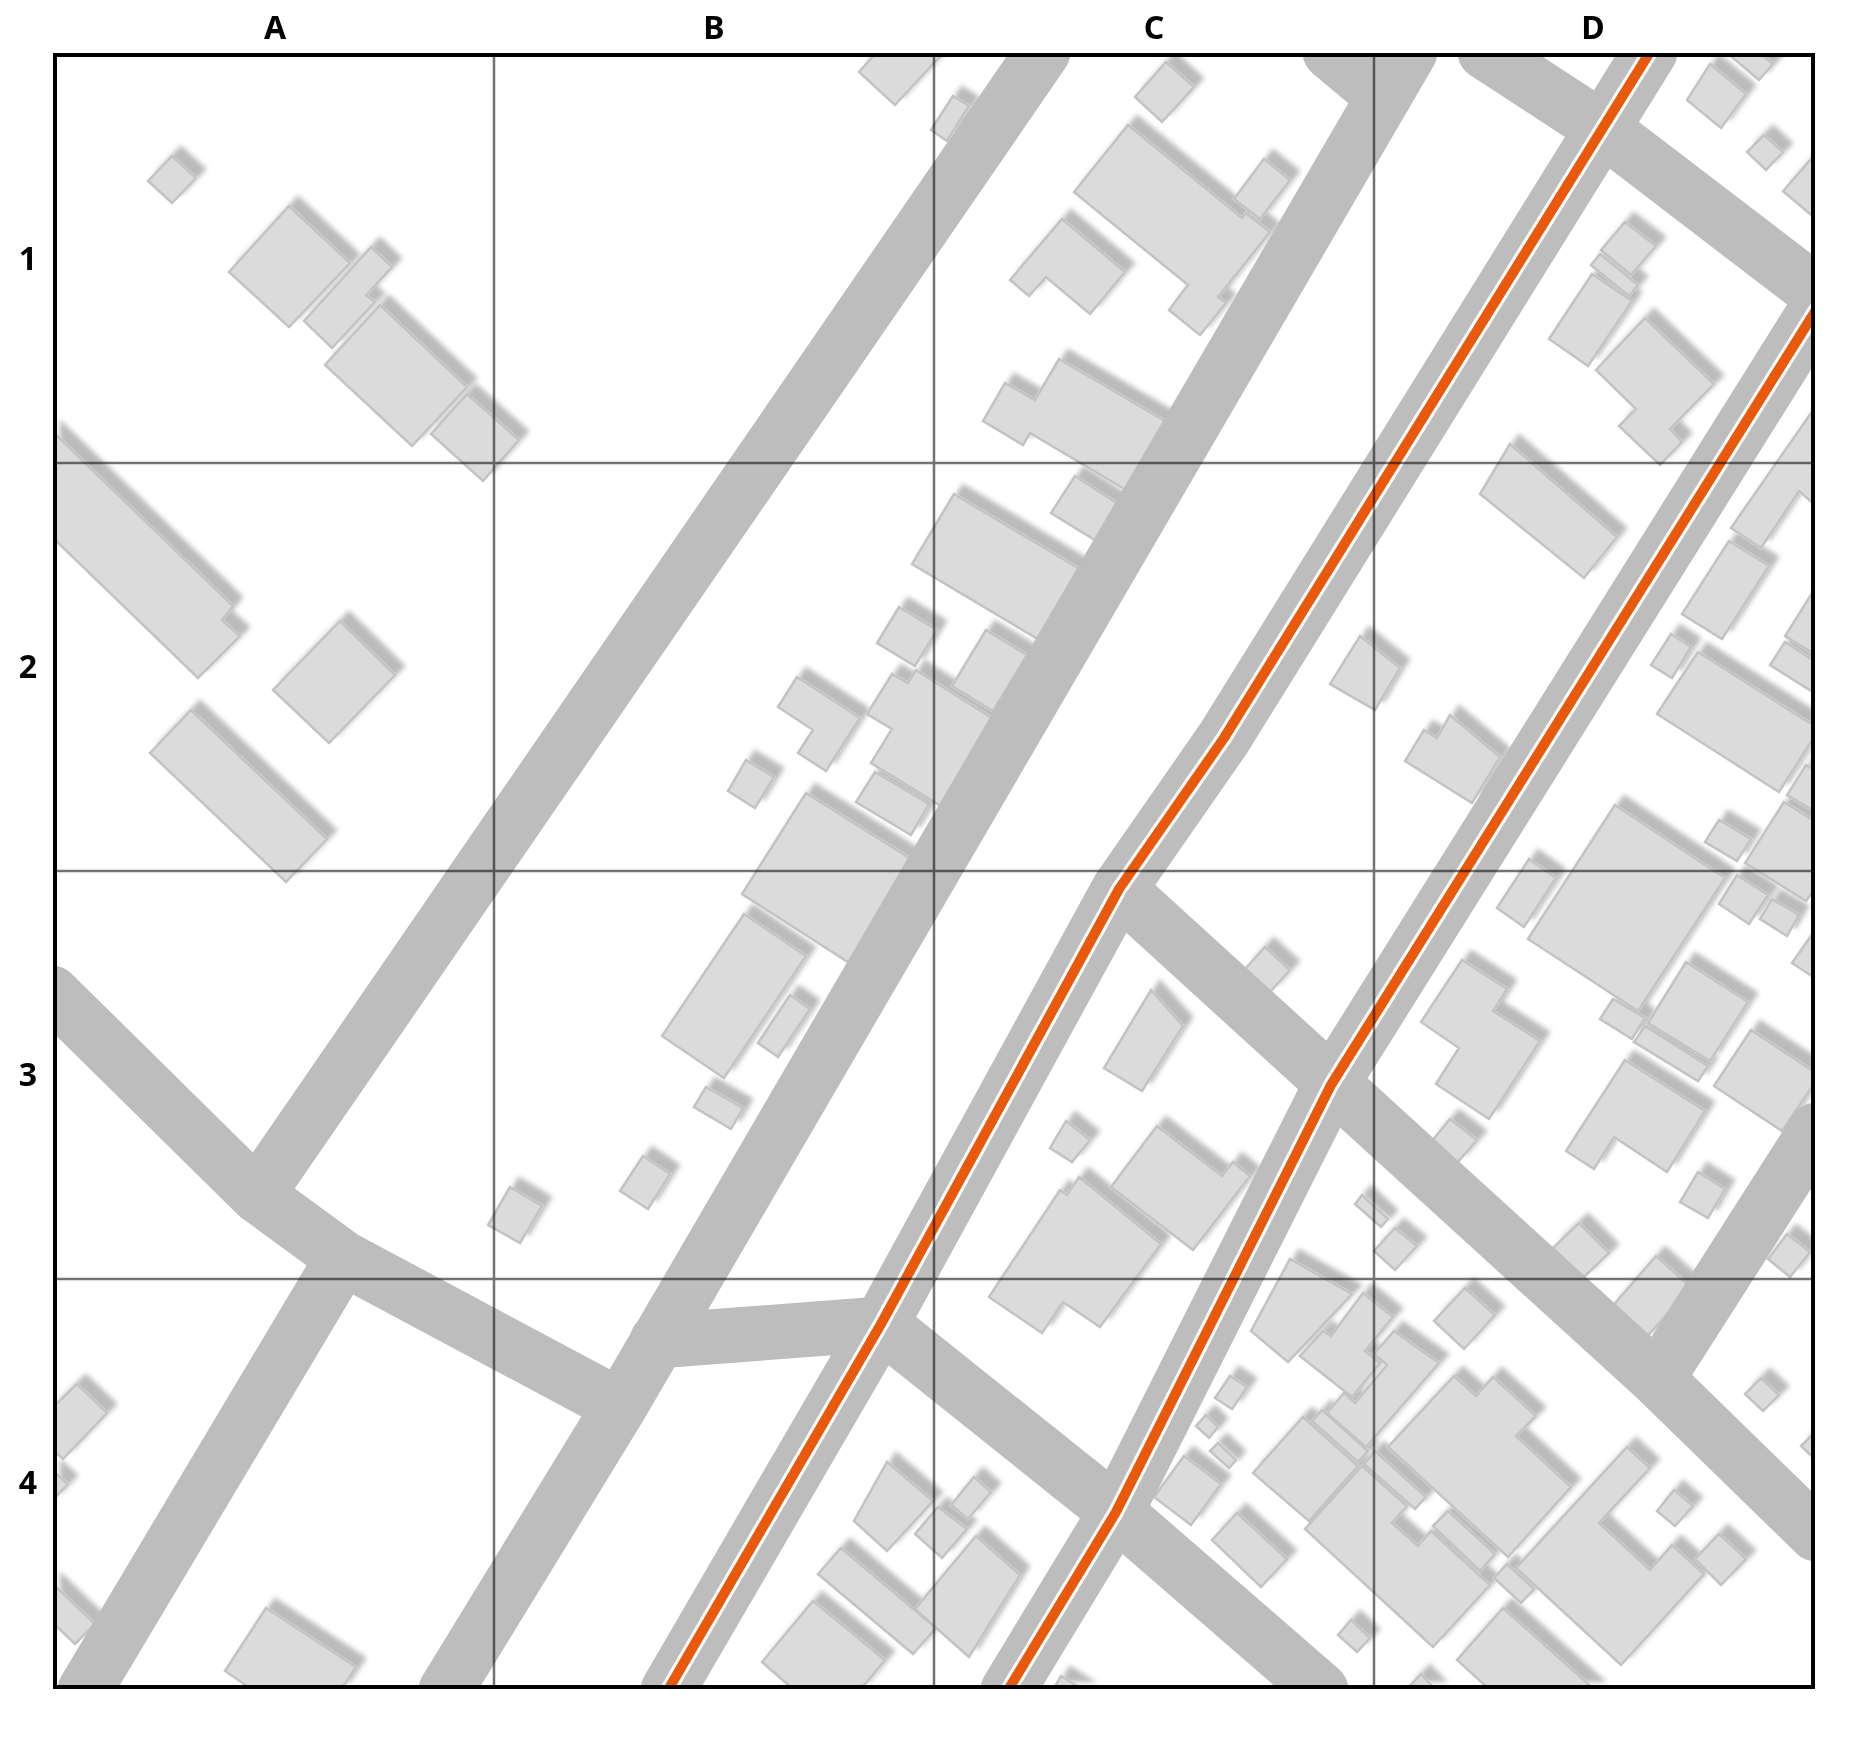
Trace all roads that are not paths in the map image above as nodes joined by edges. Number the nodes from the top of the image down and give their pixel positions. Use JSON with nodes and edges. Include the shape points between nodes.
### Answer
{"nodes":[{"id":1,"x":1043,"y":52,"type":"edge"},
{"id":2,"x":1330,"y":52,"type":"edge"},
{"id":3,"x":1485,"y":52,"type":"edge"},
{"id":4,"x":1650,"y":52,"type":"edge"},
{"id":5,"x":1397,"y":75,"type":"edge"},
{"id":6,"x":1603,"y":129,"type":"junction"},
{"id":7,"x":1816,"y":292,"type":"edge"},
{"id":8,"x":1816,"y":310,"type":"edge"},
{"id":9,"x":1119,"y":888,"type":"junction"},
{"id":10,"x":52,"y":993,"type":"edge"},
{"id":11,"x":1331,"y":1085,"type":"junction"},
{"id":12,"x":1816,"y":1130,"type":"edge"},
{"id":13,"x":257,"y":1196,"type":"junction"},
{"id":14,"x":343,"y":1258,"type":"junction"},
{"id":15,"x":881,"y":1324,"type":"junction"},
{"id":16,"x":657,"y":1341,"type":"junction"},
{"id":17,"x":1656,"y":1380,"type":"junction"},
{"id":18,"x":620,"y":1406,"type":"junction"},
{"id":19,"x":1116,"y":1512,"type":"junction"},
{"id":20,"x":1816,"y":1534,"type":"edge"},
{"id":21,"x":85,"y":1690,"type":"edge"},
{"id":22,"x":446,"y":1690,"type":"edge"},
{"id":23,"x":668,"y":1690,"type":"edge"},
{"id":24,"x":1008,"y":1690,"type":"edge"},
{"id":25,"x":1321,"y":1690,"type":"edge"}],
"edges":[{"from":1,"to":13,"type":"street"},
{"from":2,"to":5,"type":"street"},
{"from":3,"to":6,"type":"street"},
{"from":4,"to":6,"type":"street"},
{"from":5,"to":16,"type":"street"},
{"from":6,"to":7,"type":"street"},
{"from":6,"to":9,"type":"street","via":[[1224,738]]},
{"from":8,"to":11,"type":"street"},
{"from":9,"to":11,"type":"street"},
{"from":9,"to":15,"type":"street"},
{"from":10,"to":13,"type":"street"},
{"from":11,"to":17,"type":"street"},
{"from":11,"to":19,"type":"street"},
{"from":12,"to":17,"type":"street"},
{"from":13,"to":14,"type":"street"},
{"from":14,"to":18,"type":"street"},
{"from":14,"to":21,"type":"street"},
{"from":15,"to":16,"type":"street"},
{"from":15,"to":19,"type":"street"},
{"from":15,"to":23,"type":"street"},
{"from":16,"to":18,"type":"street"},
{"from":17,"to":20,"type":"street"},
{"from":18,"to":22,"type":"street"},
{"from":19,"to":24,"type":"street"},
{"from":19,"to":25,"type":"street"}]}
